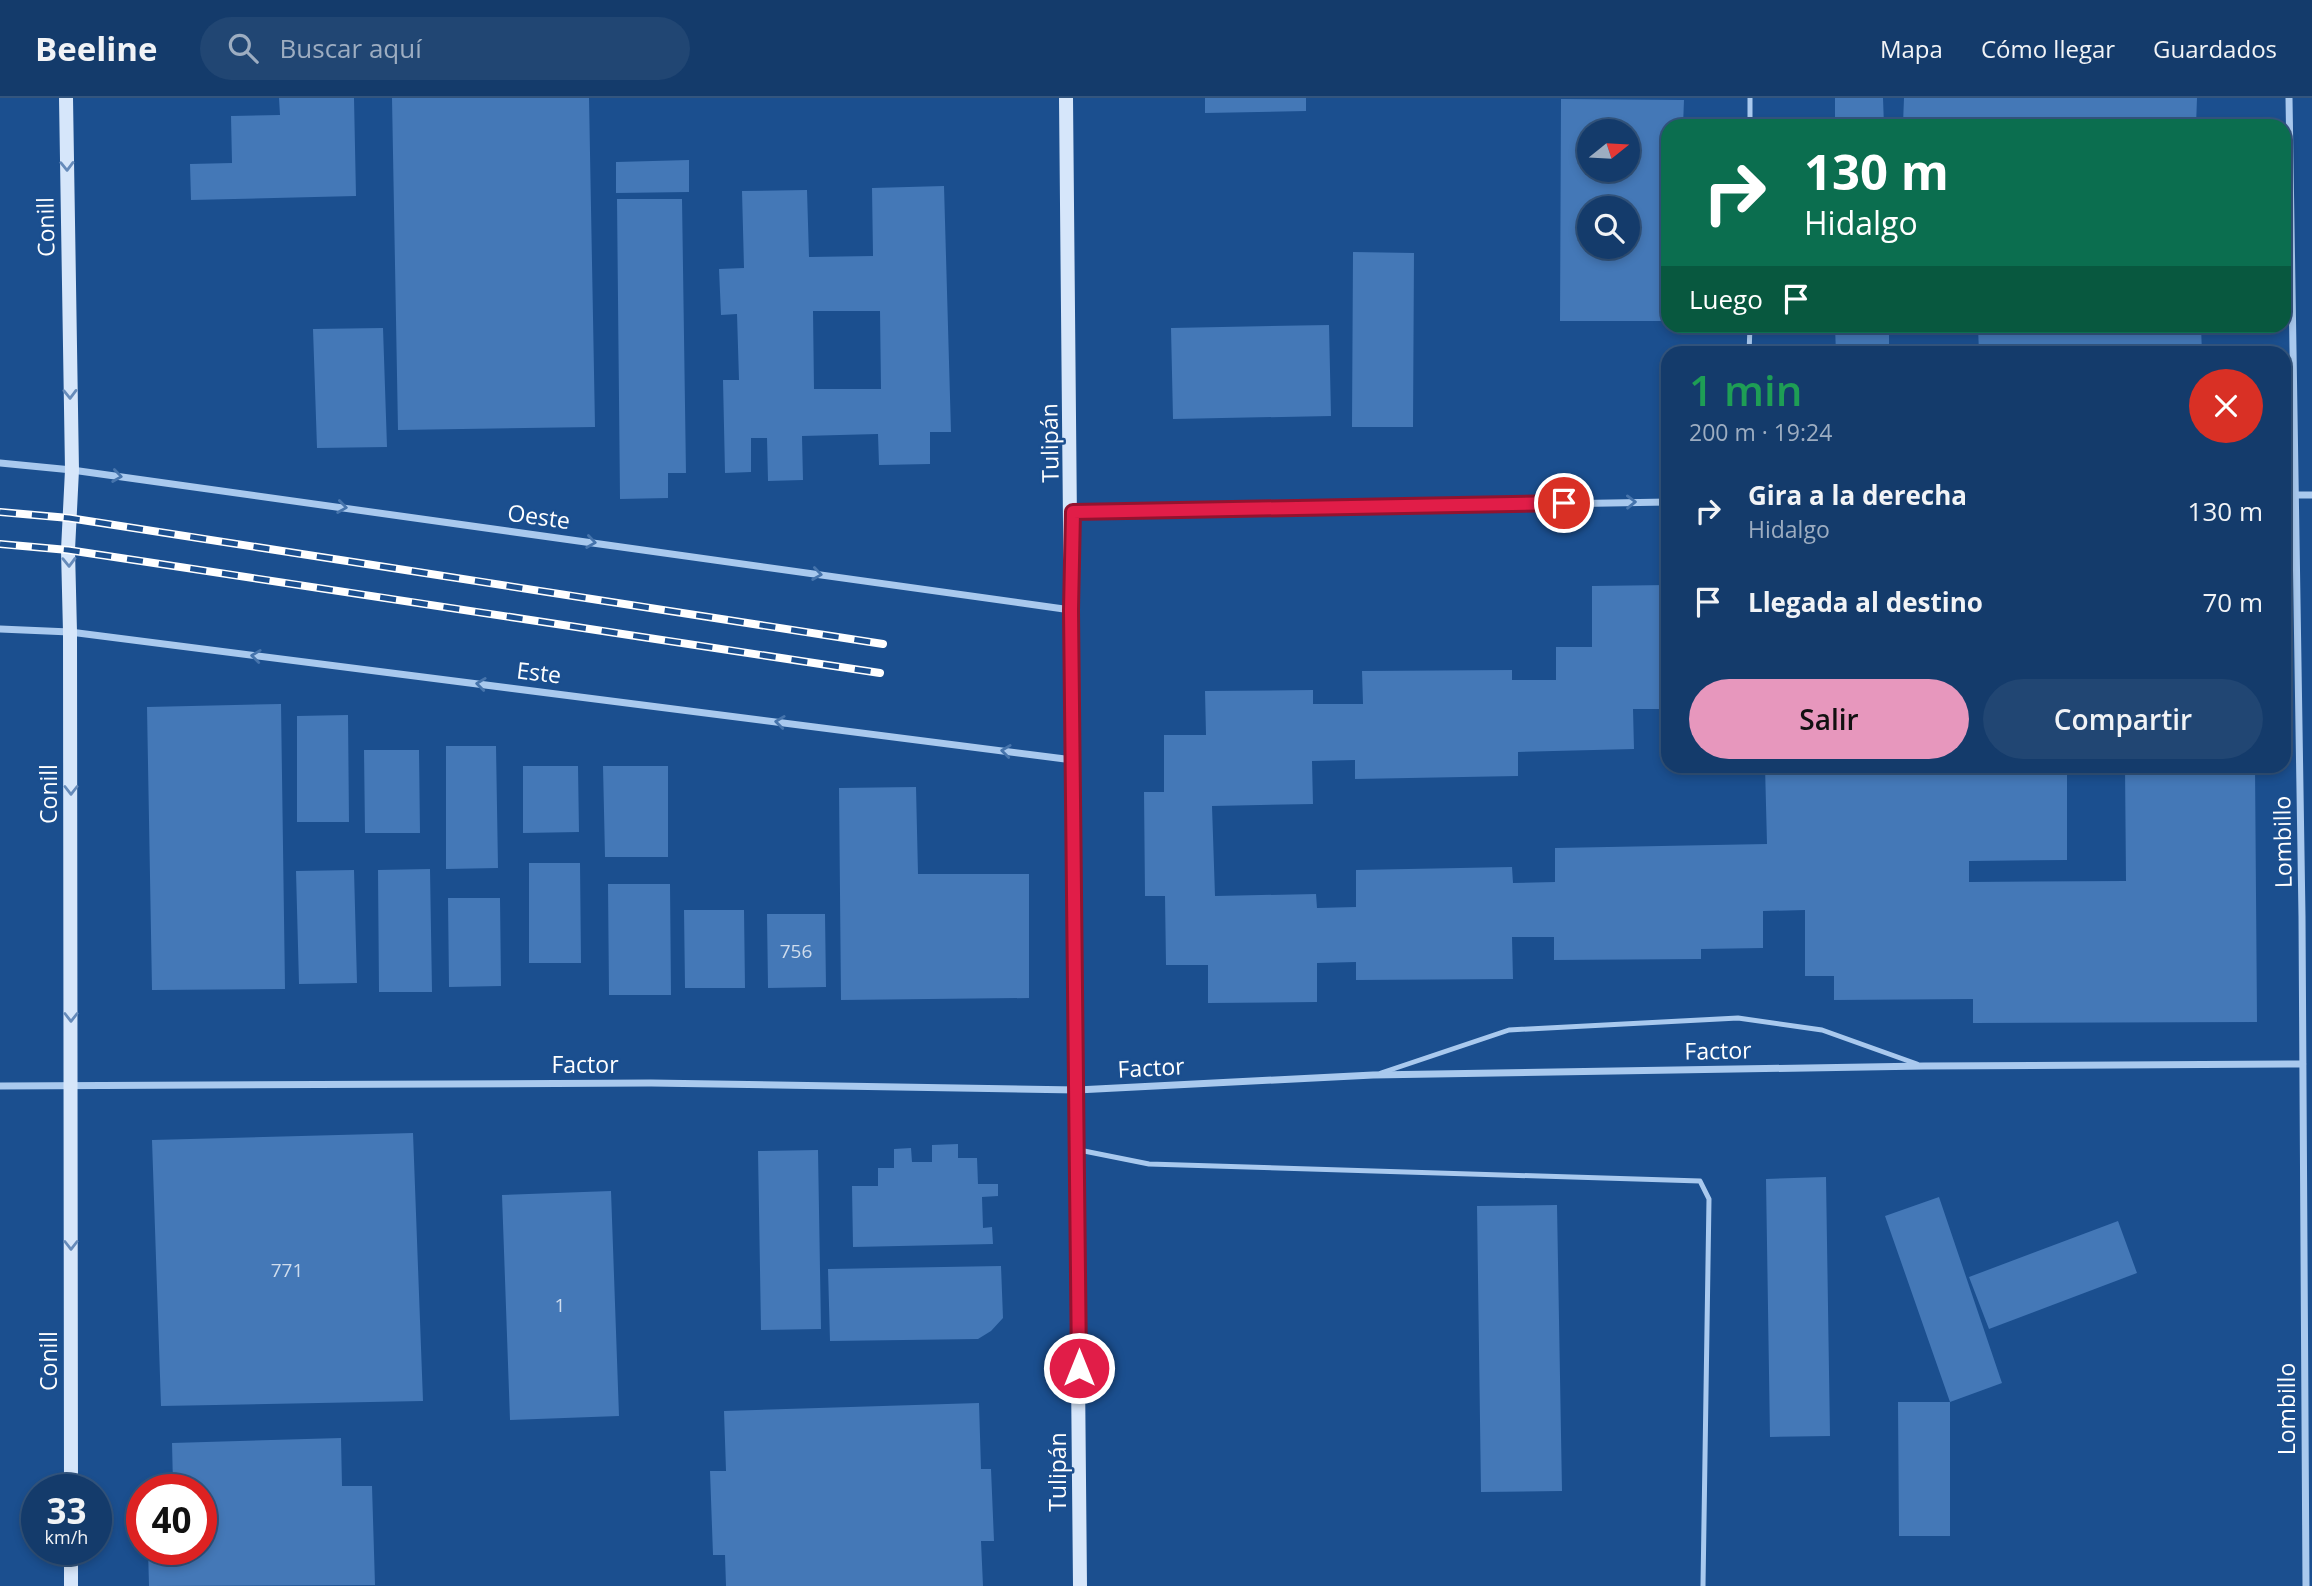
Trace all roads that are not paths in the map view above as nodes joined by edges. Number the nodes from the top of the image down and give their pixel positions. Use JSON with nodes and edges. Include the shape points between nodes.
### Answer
{"nodes":[{"id":1,"x":66,"y":98,"type":"edge"},
{"id":2,"x":1066,"y":98,"type":"edge"},
{"id":3,"x":1750,"y":98,"type":"edge"},
{"id":4,"x":2289,"y":98,"type":"edge"},
{"id":5,"x":1750,"y":119,"type":"edge"},
{"id":6,"x":2289,"y":119,"type":"edge"},
{"id":7,"x":2291,"y":211,"type":"edge"},
{"id":8,"x":0,"y":463,"type":"edge"},
{"id":9,"x":72,"y":470,"type":"junction"},
{"id":10,"x":2291,"y":495,"type":"edge"},
{"id":11,"x":2296,"y":495,"type":"junction"},
{"id":12,"x":2312,"y":495,"type":"edge"},
{"id":13,"x":1661,"y":502,"type":"edge"},
{"id":14,"x":1073,"y":512,"type":"junction"},
{"id":15,"x":1071,"y":610,"type":"junction"},
{"id":16,"x":0,"y":629,"type":"edge"},
{"id":17,"x":71,"y":632,"type":"junction"},
{"id":18,"x":1073,"y":760,"type":"junction"},
{"id":19,"x":2303,"y":1064,"type":"junction"},
{"id":20,"x":1924,"y":1066,"type":"junction"},
{"id":21,"x":1373,"y":1075,"type":"junction"},
{"id":22,"x":71,"y":1085,"type":"junction"},
{"id":23,"x":0,"y":1086,"type":"edge"},
{"id":24,"x":1077,"y":1090,"type":"junction"},
{"id":25,"x":1079,"y":1150,"type":"junction"},
{"id":26,"x":71,"y":1474,"type":"edge"},
{"id":27,"x":71,"y":1565,"type":"edge"},
{"id":28,"x":71,"y":1586,"type":"edge"},
{"id":29,"x":1080,"y":1586,"type":"edge"},
{"id":30,"x":1703,"y":1586,"type":"edge"},
{"id":31,"x":2306,"y":1586,"type":"edge"}],
"edges":[{"from":1,"to":9,"type":"street","name":"Conill","one_way":true},
{"from":2,"to":14,"type":"street","name":"Tulipán"},
{"from":3,"to":5,"type":"lane"},
{"from":4,"to":6,"type":"street","name":"Lombillo"},
{"from":7,"to":11,"type":"street","name":"Lombillo"},
{"from":8,"to":9,"type":"street","name":"Oeste"},
{"from":9,"to":15,"type":"street","name":"Oeste","one_way":true},
{"from":9,"to":17,"type":"street","name":"Conill","one_way":true,"via":[[68,550]]},
{"from":10,"to":11,"type":"street"},
{"from":11,"to":12,"type":"street"},
{"from":11,"to":19,"type":"street","name":"Lombillo"},
{"from":14,"to":13,"type":"street","one_way":true},
{"from":14,"to":15,"type":"street","name":"Tulipán"},
{"from":15,"to":18,"type":"street","name":"Tulipán"},
{"from":16,"to":17,"type":"street","name":"Este"},
{"from":18,"to":17,"type":"street","name":"Este","one_way":true},
{"from":17,"to":22,"type":"street","name":"Conill","one_way":true},
{"from":18,"to":24,"type":"street","name":"Tulipán"},
{"from":19,"to":20,"type":"street","name":"Factor"},
{"from":19,"to":31,"type":"street","name":"Lombillo"},
{"from":20,"to":21,"type":"street","name":"Factor"},
{"from":20,"to":21,"type":"lane","via":[[1822,1030],[1738,1018],[1509,1030]]},
{"from":21,"to":24,"type":"street","name":"Factor"},
{"from":22,"to":23,"type":"street","name":"Factor"},
{"from":22,"to":24,"type":"street","name":"Factor","via":[[650,1083]]},
{"from":22,"to":26,"type":"street","name":"Conill","one_way":true},
{"from":24,"to":25,"type":"street","name":"Tulipán"},
{"from":25,"to":29,"type":"street","name":"Tulipán"},
{"from":25,"to":30,"type":"lane","via":[[1149,1164],[1700,1181],[1709,1199]]},
{"from":27,"to":28,"type":"street"}]}
